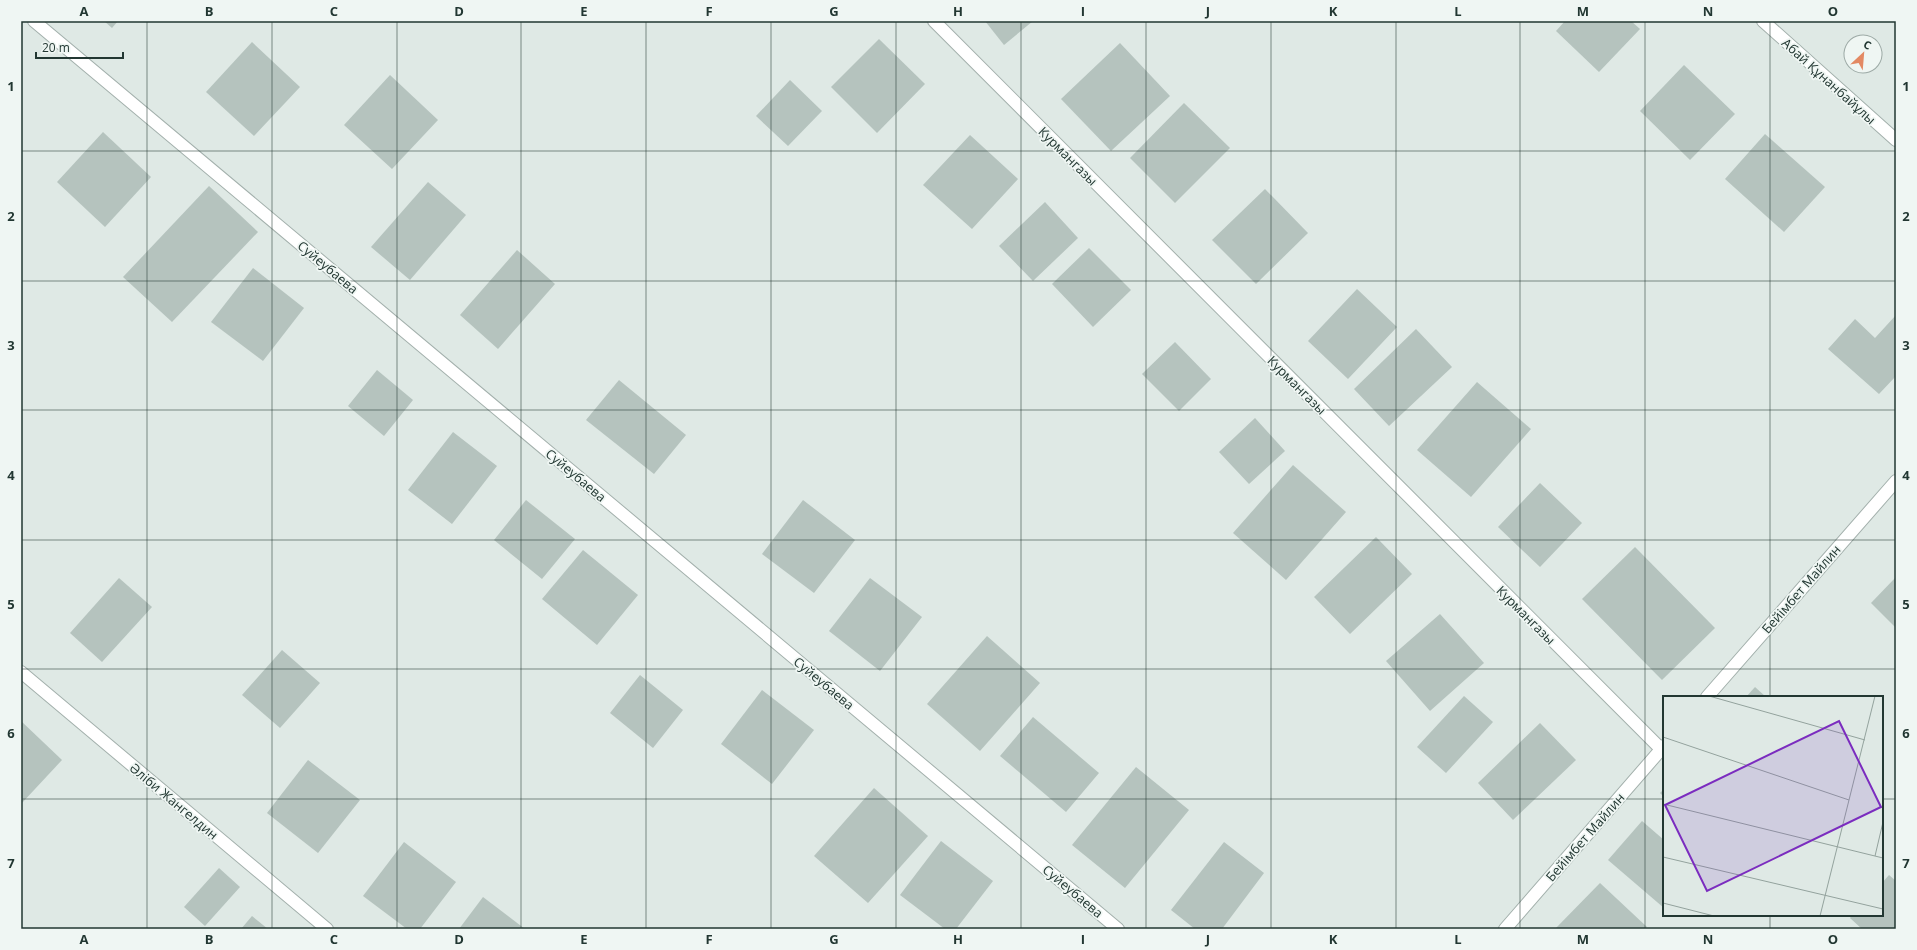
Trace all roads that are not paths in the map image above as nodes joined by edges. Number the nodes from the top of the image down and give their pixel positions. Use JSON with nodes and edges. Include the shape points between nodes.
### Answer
{"nodes":[{"id":1,"x":34,"y":21,"type":"edge"},
{"id":2,"x":934,"y":21,"type":"edge"},
{"id":3,"x":1763,"y":21,"type":"edge"},
{"id":4,"x":1896,"y":140,"type":"edge"},
{"id":5,"x":1896,"y":481,"type":"edge"},
{"id":6,"x":21,"y":672,"type":"edge"},
{"id":7,"x":1708,"y":696,"type":"edge"},
{"id":8,"x":1662,"y":748,"type":"edge"},
{"id":9,"x":327,"y":929,"type":"edge"},
{"id":10,"x":1118,"y":929,"type":"edge"},
{"id":11,"x":1505,"y":929,"type":"edge"}],
"edges":[{"from":1,"to":10,"type":"street","name":"Суйеубаева"},
{"from":2,"to":8,"type":"street","name":"Курмангазы"},
{"from":3,"to":4,"type":"street","name":"Абай Құнанбайұлы"},
{"from":5,"to":7,"type":"street","name":"Бейімбет Майлин"},
{"from":6,"to":9,"type":"street","name":"Әліби Жангелдин"},
{"from":8,"to":11,"type":"street","name":"Бейімбет Майлин"}]}
